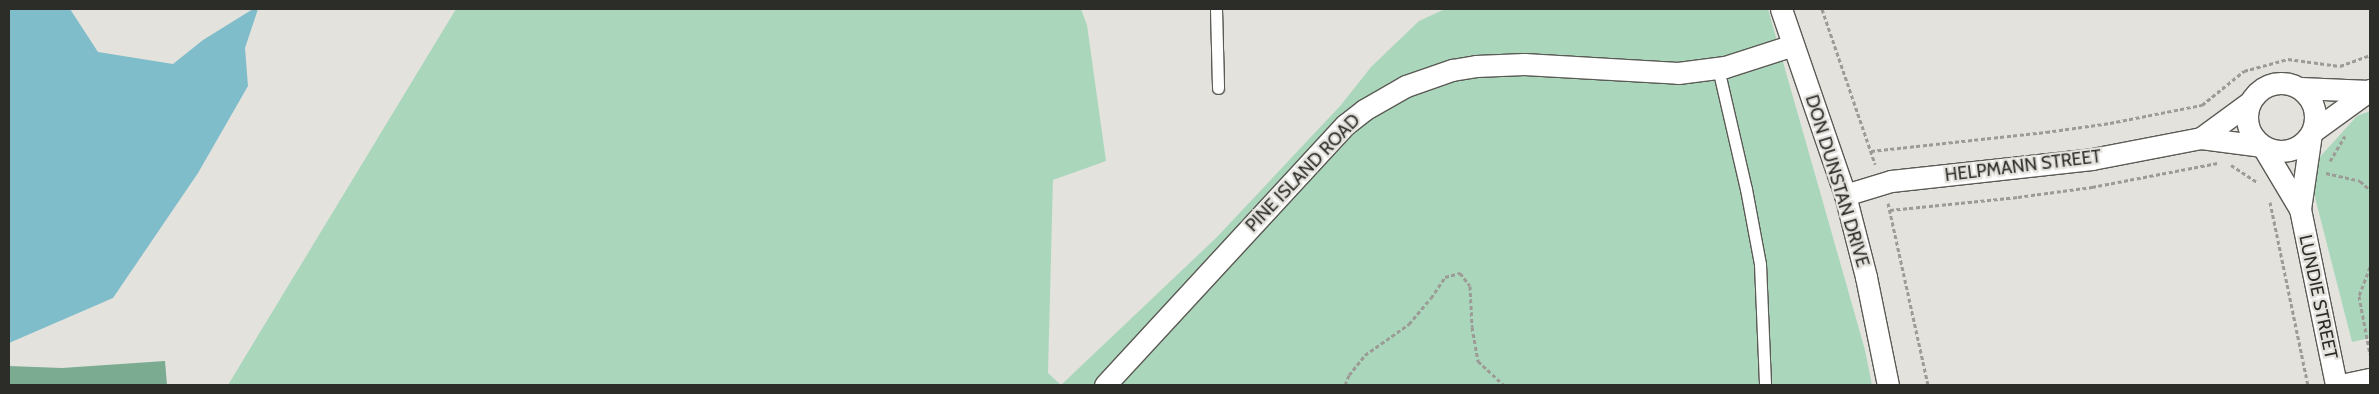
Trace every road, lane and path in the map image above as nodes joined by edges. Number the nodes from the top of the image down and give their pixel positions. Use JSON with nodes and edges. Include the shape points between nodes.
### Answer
{"nodes":[{"id":1,"x":1216,"y":9,"type":"edge"},
{"id":2,"x":1781,"y":9,"type":"edge"},
{"id":3,"x":1793,"y":45,"type":"junction"},
{"id":4,"x":2370,"y":55,"type":"edge"},
{"id":5,"x":1718,"y":68,"type":"junction"},
{"id":6,"x":1218,"y":88,"type":"dead end"},
{"id":7,"x":2300,"y":88,"type":"junction"},
{"id":8,"x":2369,"y":91,"type":"edge"},
{"id":9,"x":2250,"y":102,"type":"junction"},
{"id":10,"x":2350,"y":131,"type":"dead end"},
{"id":11,"x":2312,"y":133,"type":"junction"},
{"id":12,"x":2201,"y":138,"type":"junction"},
{"id":13,"x":2262,"y":146,"type":"junction"},
{"id":14,"x":1871,"y":151,"type":"dead end"},
{"id":15,"x":2326,"y":173,"type":"dead end"},
{"id":16,"x":2260,"y":183,"type":"dead end"},
{"id":17,"x":1845,"y":195,"type":"junction"},
{"id":18,"x":2268,"y":197,"type":"dead end"},
{"id":19,"x":2300,"y":209,"type":"junction"},
{"id":20,"x":1890,"y":210,"type":"dead end"},
{"id":21,"x":2370,"y":267,"type":"edge"},
{"id":22,"x":2370,"y":346,"type":"edge"},
{"id":23,"x":2370,"y":354,"type":"edge"},
{"id":24,"x":2370,"y":379,"type":"edge"},
{"id":25,"x":1105,"y":385,"type":"edge"},
{"id":26,"x":1345,"y":385,"type":"edge"},
{"id":27,"x":1504,"y":385,"type":"edge"},
{"id":28,"x":1764,"y":385,"type":"edge"},
{"id":29,"x":1888,"y":385,"type":"edge"},
{"id":30,"x":2308,"y":385,"type":"edge"},
{"id":31,"x":2336,"y":385,"type":"edge"},
{"id":32,"x":2341,"y":385,"type":"edge"}],
"edges":[{"from":1,"to":6,"type":"lane"},
{"from":2,"to":3,"type":"street","name":"DON DUNSTAN DRIVE"},
{"from":3,"to":5,"type":"street","name":"PINE ISLAND ROAD"},
{"from":3,"to":17,"type":"street","name":"DON DUNSTAN DRIVE"},
{"from":4,"to":14,"type":"path","via":[[2340,66],[2288,58],[2244,71],[2202,105],[2110,123]]},
{"from":5,"to":25,"type":"street","name":"PINE ISLAND ROAD","via":[[1678,74],[1524,64],[1476,66],[1452,70],[1406,86],[1364,110],[1345,126]]},
{"from":5,"to":28,"type":"lane","via":[[1760,264]]},
{"from":7,"to":8,"type":"street"},
{"from":7,"to":9,"type":"street","via":[[2291,84],[2272,84],[2255,94]]},
{"from":7,"to":11,"type":"street","via":[[2314,108]]},
{"from":8,"to":11,"type":"street"},
{"from":9,"to":12,"type":"street","name":"HELPMANN STREET"},
{"from":9,"to":13,"type":"street","via":[[2246,118],[2248,126],[2255,141]]},
{"from":10,"to":15,"type":"path","via":[[2331,157]]},
{"from":11,"to":13,"type":"street","via":[[2298,147],[2290,150],[2281,152]]},
{"from":11,"to":19,"type":"street","name":"LUNDIE STREET"},
{"from":12,"to":13,"type":"street","name":"HELPMANN STREET"},
{"from":12,"to":17,"type":"street","name":"HELPMANN STREET","via":[[2092,160],[1891,181]]},
{"from":13,"to":19,"type":"street","name":"LUNDIE STREET"},
{"from":16,"to":20,"type":"path","via":[[2225,162],[2092,187]]},
{"from":17,"to":29,"type":"street","name":"DON DUNSTAN DRIVE"},
{"from":18,"to":30,"type":"path"},
{"from":19,"to":31,"type":"street","name":"LUNDIE STREET"},
{"from":21,"to":22,"type":"path","via":[[2359,296]]},
{"from":22,"to":23,"type":"path"},
{"from":24,"to":32,"type":"street"},
{"from":26,"to":27,"type":"path","via":[[1365,355],[1409,324],[1444,277],[1460,273],[1470,286],[1478,361]]}]}
